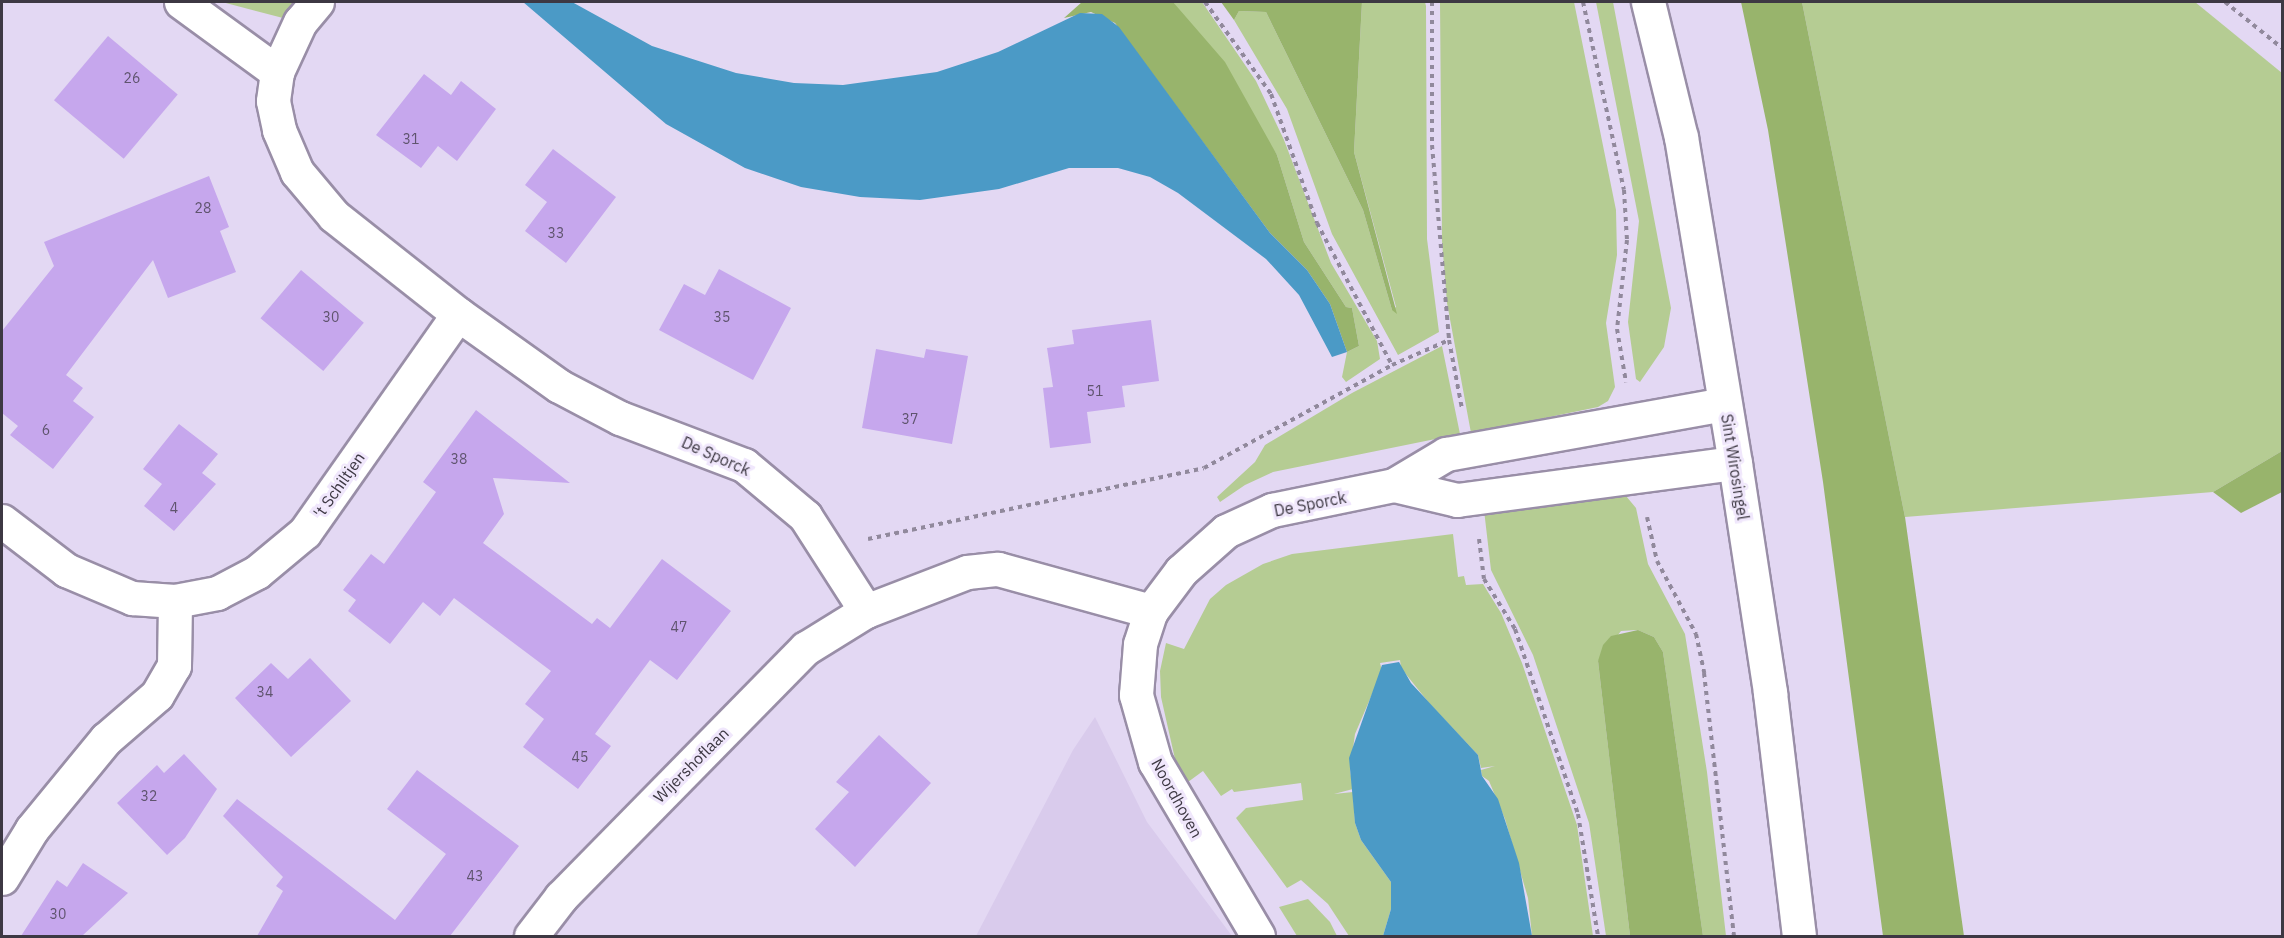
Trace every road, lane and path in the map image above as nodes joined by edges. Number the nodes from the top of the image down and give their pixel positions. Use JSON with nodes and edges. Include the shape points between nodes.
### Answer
{"nodes":[{"id":1,"x":181,"y":2,"type":"edge"},
{"id":2,"x":318,"y":2,"type":"edge"},
{"id":3,"x":1205,"y":2,"type":"edge"},
{"id":4,"x":1432,"y":2,"type":"edge"},
{"id":5,"x":1648,"y":2,"type":"edge"},
{"id":6,"x":2225,"y":2,"type":"edge"},
{"id":7,"x":2283,"y":48,"type":"edge"},
{"id":8,"x":277,"y":72,"type":"junction"},
{"id":9,"x":458,"y":314,"type":"junction"},
{"id":10,"x":1449,"y":340,"type":"junction"},
{"id":11,"x":1392,"y":365,"type":"junction"},
{"id":12,"x":1725,"y":404,"type":"junction"},
{"id":13,"x":1469,"y":448,"type":"junction"},
{"id":14,"x":1734,"y":462,"type":"junction"},
{"id":15,"x":1394,"y":485,"type":"junction"},
{"id":16,"x":1474,"y":498,"type":"junction"},
{"id":17,"x":2,"y":521,"type":"edge"},
{"id":18,"x":826,"y":548,"type":"junction"},
{"id":19,"x":175,"y":601,"type":"junction"},
{"id":20,"x":866,"y":611,"type":"junction"},
{"id":21,"x":1150,"y":611,"type":"junction"},
{"id":22,"x":2,"y":878,"type":"edge"},
{"id":23,"x":531,"y":936,"type":"edge"},
{"id":24,"x":1258,"y":936,"type":"edge"},
{"id":25,"x":1598,"y":936,"type":"edge"},
{"id":26,"x":1798,"y":936,"type":"edge"}],
"edges":[{"from":1,"to":8,"type":"street"},
{"from":2,"to":8,"type":"street","name":"De Sporck","via":[[300,22]]},
{"from":3,"to":11,"type":"path","via":[[1271,94],[1317,224]]},
{"from":4,"to":10,"type":"path","via":[[1432,145]]},
{"from":5,"to":12,"type":"street","name":"Sint Wirosingel","via":[[1681,137]]},
{"from":6,"to":7,"type":"path"},
{"from":8,"to":9,"type":"street","name":"De Sporck","via":[[273,101],[279,129],[297,172],[334,216]]},
{"from":9,"to":18,"type":"street","name":"De Sporck","via":[[569,392],[620,418],[744,465],[806,516]]},
{"from":9,"to":19,"type":"street","name":"'t Schiltjen","via":[[305,532],[258,572],[217,593]]},
{"from":10,"to":11,"type":"path"},
{"from":10,"to":13,"type":"path"},
{"from":11,"to":18,"type":"path","via":[[1204,468]]},
{"from":12,"to":13,"type":"street","name":"De Sporck"},
{"from":12,"to":14,"type":"street","name":"Sint Wirosingel"},
{"from":13,"to":15,"type":"street","name":"De Sporck","via":[[1446,454]]},
{"from":14,"to":16,"type":"street","name":"De Sporck"},
{"from":14,"to":26,"type":"street","name":"Sint Wirosingel","via":[[1770,693]]},
{"from":15,"to":16,"type":"street","name":"De Sporck","via":[[1457,500]]},
{"from":15,"to":21,"type":"street","name":"De Sporck","via":[[1272,510],[1226,531],[1181,571]]},
{"from":16,"to":25,"type":"path","via":[[1484,579],[1515,629],[1578,814]]},
{"from":17,"to":19,"type":"street","name":"'t Schiltjen","via":[[66,570],[132,598]]},
{"from":18,"to":20,"type":"street","name":"De Sporck"},
{"from":19,"to":22,"type":"street","via":[[174,666],[157,695],[106,739],[32,829]]},
{"from":20,"to":21,"type":"street","via":[[967,572],[998,569]]},
{"from":20,"to":23,"type":"street","name":"Wijershoflaan","via":[[806,648],[561,897]]},
{"from":21,"to":24,"type":"street","name":"Noordhoven","via":[[1140,644],[1136,695],[1155,762]]}]}
